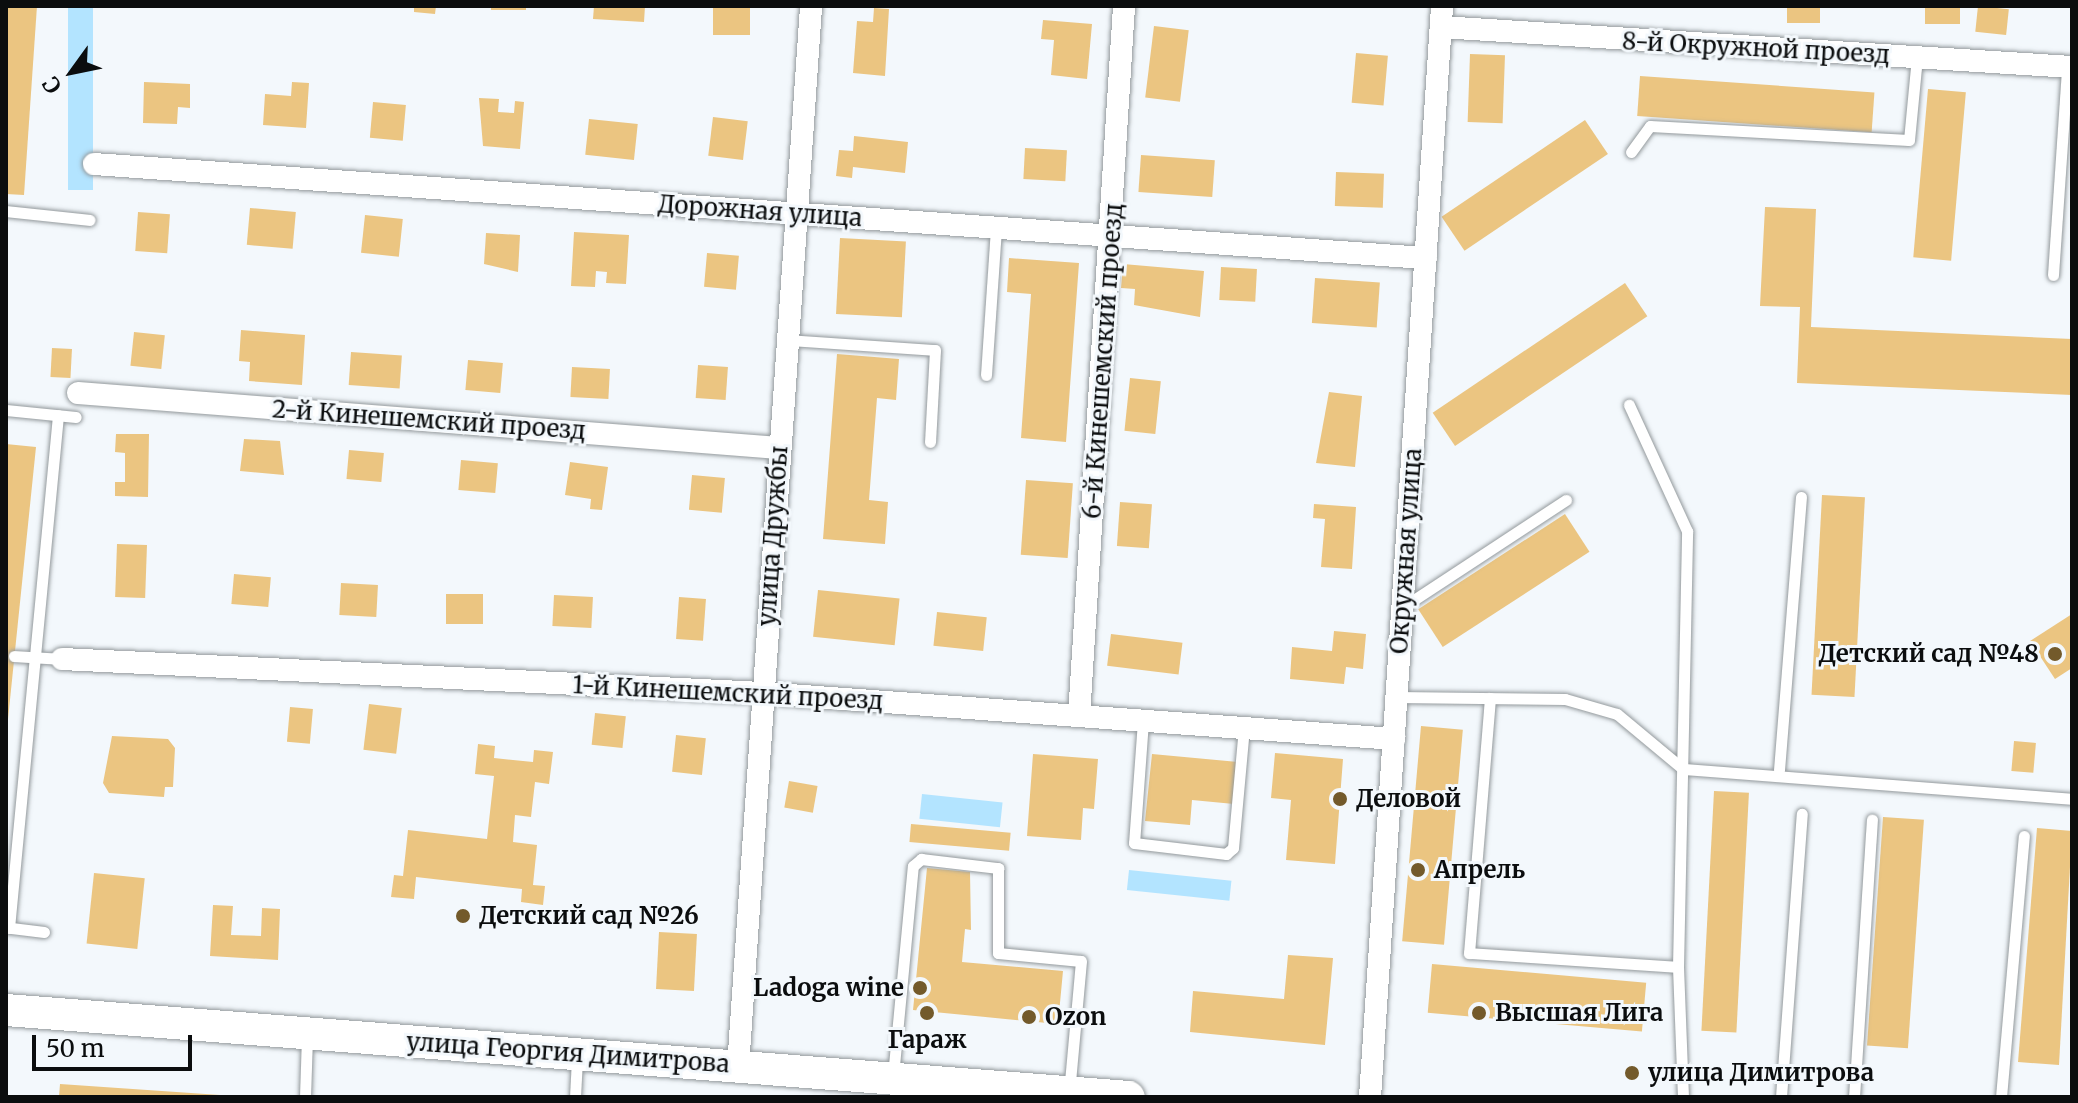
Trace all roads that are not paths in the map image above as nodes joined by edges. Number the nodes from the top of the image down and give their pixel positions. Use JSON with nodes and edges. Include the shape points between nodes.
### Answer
{"nodes":[{"id":1,"x":811,"y":6,"type":"edge"},
{"id":2,"x":1124,"y":6,"type":"edge"},
{"id":3,"x":1442,"y":16,"type":"edge"},
{"id":4,"x":1917,"y":57,"type":"junction"},
{"id":5,"x":2069,"y":67,"type":"edge"},
{"id":6,"x":1631,"y":152,"type":"dead end"},
{"id":7,"x":94,"y":164,"type":"dead end"},
{"id":8,"x":6,"y":211,"type":"edge"},
{"id":9,"x":798,"y":213,"type":"junction"},
{"id":10,"x":90,"y":220,"type":"dead end"},
{"id":11,"x":996,"y":228,"type":"junction"},
{"id":12,"x":1112,"y":237,"type":"junction"},
{"id":13,"x":1426,"y":258,"type":"junction"},
{"id":14,"x":2053,"y":275,"type":"dead end"},
{"id":15,"x":788,"y":340,"type":"junction"},
{"id":16,"x":986,"y":375,"type":"dead end"},
{"id":17,"x":78,"y":393,"type":"dead end"},
{"id":18,"x":1629,"y":405,"type":"dead end"},
{"id":19,"x":6,"y":410,"type":"edge"},
{"id":20,"x":58,"y":415,"type":"junction"},
{"id":21,"x":76,"y":417,"type":"dead end"},
{"id":22,"x":930,"y":442,"type":"dead end"},
{"id":23,"x":779,"y":448,"type":"junction"},
{"id":24,"x":1801,"y":497,"type":"dead end"},
{"id":25,"x":1566,"y":500,"type":"dead end"},
{"id":26,"x":1402,"y":607,"type":"junction"},
{"id":27,"x":14,"y":656,"type":"dead end"},
{"id":28,"x":35,"y":657,"type":"junction"},
{"id":29,"x":62,"y":659,"type":"joint"},
{"id":30,"x":762,"y":693,"type":"junction"},
{"id":31,"x":1396,"y":697,"type":"junction"},
{"id":32,"x":1490,"y":698,"type":"junction"},
{"id":33,"x":1079,"y":716,"type":"junction"},
{"id":34,"x":1143,"y":721,"type":"junction"},
{"id":35,"x":1244,"y":728,"type":"junction"},
{"id":36,"x":1394,"y":739,"type":"junction"},
{"id":37,"x":1683,"y":769,"type":"junction"},
{"id":38,"x":1779,"y":770,"type":"junction"},
{"id":39,"x":2072,"y":799,"type":"edge"},
{"id":40,"x":1802,"y":814,"type":"dead end"},
{"id":41,"x":1872,"y":820,"type":"dead end"},
{"id":42,"x":2024,"y":836,"type":"dead end"},
{"id":43,"x":44,"y":932,"type":"dead end"},
{"id":44,"x":1678,"y":967,"type":"junction"},
{"id":45,"x":6,"y":1010,"type":"edge"},
{"id":46,"x":307,"y":1033,"type":"junction"},
{"id":47,"x":577,"y":1054,"type":"junction"},
{"id":48,"x":738,"y":1067,"type":"junction"},
{"id":49,"x":893,"y":1079,"type":"junction"},
{"id":50,"x":861,"y":1087,"type":"edge"},
{"id":51,"x":965,"y":1091,"type":"edge"},
{"id":52,"x":1069,"y":1092,"type":"junction"},
{"id":53,"x":305,"y":1097,"type":"edge"},
{"id":54,"x":575,"y":1097,"type":"edge"},
{"id":55,"x":1126,"y":1097,"type":"edge"},
{"id":56,"x":1370,"y":1097,"type":"edge"},
{"id":57,"x":1683,"y":1097,"type":"edge"},
{"id":58,"x":1781,"y":1097,"type":"edge"},
{"id":59,"x":1854,"y":1097,"type":"edge"},
{"id":60,"x":2001,"y":1097,"type":"edge"}],
"edges":[{"from":1,"to":9,"type":"street","name":"улица Дружбы"},
{"from":2,"to":12,"type":"street","name":"6-й Кинешемский проезд"},
{"from":3,"to":4,"type":"street","name":"8-й Окружной проезд"},
{"from":3,"to":13,"type":"street","name":"Окружная улица"},
{"from":4,"to":5,"type":"street","name":"8-й Окружной проезд"},
{"from":4,"to":6,"type":"lane","via":[[1909,140],[1650,126]]},
{"from":5,"to":14,"type":"lane"},
{"from":7,"to":9,"type":"street","name":"Дорожная улица"},
{"from":8,"to":10,"type":"lane"},
{"from":9,"to":11,"type":"street","name":"Дорожная улица"},
{"from":9,"to":15,"type":"street","name":"улица Дружбы"},
{"from":11,"to":12,"type":"street","name":"Дорожная улица"},
{"from":11,"to":16,"type":"lane"},
{"from":12,"to":13,"type":"street","name":"Дорожная улица"},
{"from":12,"to":33,"type":"street","name":"6-й Кинешемский проезд"},
{"from":13,"to":26,"type":"street","name":"Окружная улица"},
{"from":15,"to":22,"type":"lane","via":[[935,350]]},
{"from":15,"to":23,"type":"street","name":"улица Дружбы"},
{"from":17,"to":23,"type":"street","name":"2-й Кинешемский проезд"},
{"from":18,"to":37,"type":"lane","via":[[1687,531]]},
{"from":19,"to":20,"type":"lane"},
{"from":20,"to":21,"type":"lane"},
{"from":20,"to":28,"type":"lane"},
{"from":23,"to":30,"type":"street","name":"улица Дружбы"},
{"from":24,"to":38,"type":"lane"},
{"from":25,"to":26,"type":"lane"},
{"from":26,"to":31,"type":"street","name":"Окружная улица"},
{"from":27,"to":28,"type":"lane"},
{"from":28,"to":29,"type":"lane"},
{"from":28,"to":43,"type":"lane","via":[[9,928]]},
{"from":29,"to":30,"type":"street","name":"1-й Кинешемский проезд"},
{"from":30,"to":33,"type":"street","name":"1-й Кинешемский проезд"},
{"from":30,"to":48,"type":"street","name":"улица Дружбы"},
{"from":31,"to":32,"type":"lane"},
{"from":31,"to":36,"type":"street","name":"Окружная улица"},
{"from":32,"to":37,"type":"lane","via":[[1565,699],[1617,714]]},
{"from":32,"to":44,"type":"lane","via":[[1469,953]]},
{"from":33,"to":34,"type":"street","name":"1-й Кинешемский проезд"},
{"from":34,"to":35,"type":"street","name":"1-й Кинешемский проезд"},
{"from":34,"to":35,"type":"lane","via":[[1134,843],[1226,854],[1233,848]]},
{"from":35,"to":36,"type":"street","name":"1-й Кинешемский проезд"},
{"from":36,"to":56,"type":"street","name":"Окружная улица"},
{"from":37,"to":38,"type":"lane"},
{"from":37,"to":44,"type":"lane"},
{"from":38,"to":39,"type":"lane"},
{"from":40,"to":58,"type":"lane"},
{"from":41,"to":59,"type":"lane"},
{"from":42,"to":60,"type":"lane"},
{"from":44,"to":57,"type":"lane"},
{"from":45,"to":46,"type":"main road","name":"улица Георгия Димитрова"},
{"from":46,"to":47,"type":"main road","name":"улица Георгия Димитрова"},
{"from":46,"to":53,"type":"lane"},
{"from":47,"to":48,"type":"main road","name":"улица Георгия Димитрова"},
{"from":47,"to":54,"type":"lane"},
{"from":48,"to":50,"type":"main road","name":"улица Георгия Димитрова"},
{"from":49,"to":50,"type":"main road","name":"улица Георгия Димитрова"},
{"from":49,"to":51,"type":"main road","name":"улица Георгия Димитрова"},
{"from":49,"to":52,"type":"lane","via":[[913,866],[921,859],[998,868],[998,953],[1081,961]]},
{"from":51,"to":52,"type":"main road","name":"улица Георгия Димитрова"},
{"from":52,"to":55,"type":"main road","name":"улица Георгия Димитрова"}]}
